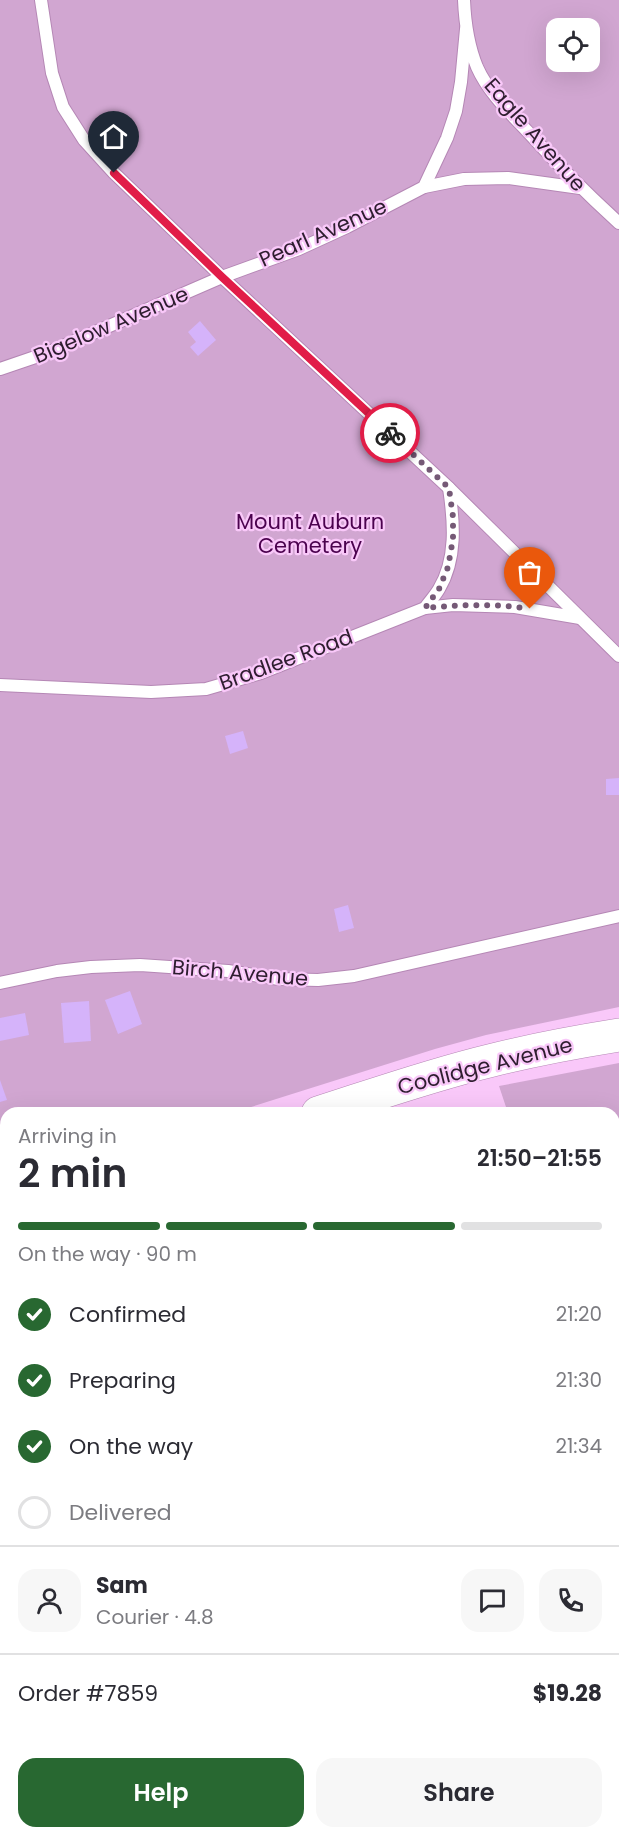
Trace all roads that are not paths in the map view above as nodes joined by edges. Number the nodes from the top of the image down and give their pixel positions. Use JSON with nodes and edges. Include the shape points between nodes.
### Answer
{"nodes":[{"id":1,"x":41,"y":0,"type":"edge"},
{"id":2,"x":464,"y":0,"type":"edge"},
{"id":3,"x":466,"y":29,"type":"junction"},
{"id":4,"x":423,"y":187,"type":"junction"},
{"id":5,"x":580,"y":188,"type":"junction"},
{"id":6,"x":619,"y":224,"type":"edge"},
{"id":7,"x":222,"y":277,"type":"junction"},
{"id":8,"x":0,"y":369,"type":"edge"},
{"id":9,"x":449,"y":488,"type":"junction"},
{"id":10,"x":425,"y":608,"type":"junction"},
{"id":11,"x":581,"y":619,"type":"junction"},
{"id":12,"x":619,"y":656,"type":"edge"},
{"id":13,"x":0,"y":685,"type":"edge"},
{"id":14,"x":619,"y":916,"type":"edge"},
{"id":15,"x":0,"y":983,"type":"edge"},
{"id":16,"x":619,"y":1035,"type":"edge"},
{"id":17,"x":337,"y":1107,"type":"edge"}],
"edges":[{"from":1,"to":7,"type":"lane","via":[[52,73],[63,107],[84,140]]},
{"from":2,"to":3,"type":"lane","name":"Eagle Avenue"},
{"from":3,"to":4,"type":"lane","via":[[456,111]]},
{"from":3,"to":5,"type":"lane","name":"Eagle Avenue","via":[[478,70],[492,91]]},
{"from":4,"to":5,"type":"lane","name":"Pearl Avenue","via":[[464,179],[508,178]]},
{"from":4,"to":7,"type":"lane","name":"Pearl Avenue","via":[[299,249]]},
{"from":5,"to":6,"type":"lane","name":"Eagle Avenue"},
{"from":7,"to":8,"type":"lane","name":"Bigelow Avenue","via":[[47,353]]},
{"from":7,"to":9,"type":"lane"},
{"from":9,"to":10,"type":"lane","via":[[453,539],[448,567]]},
{"from":9,"to":11,"type":"lane"},
{"from":10,"to":11,"type":"lane","name":"Bradlee Road","via":[[515,607]]},
{"from":10,"to":13,"type":"lane","name":"Bradlee Road","via":[[261,673],[206,688],[150,692]]},
{"from":11,"to":12,"type":"lane"},
{"from":14,"to":15,"type":"lane","name":"Birch Avenue","via":[[395,968],[330,978],[279,979],[141,965],[57,971]]},
{"from":16,"to":17,"type":"street","name":"Coolidge Avenue","via":[[490,1060]]}]}
